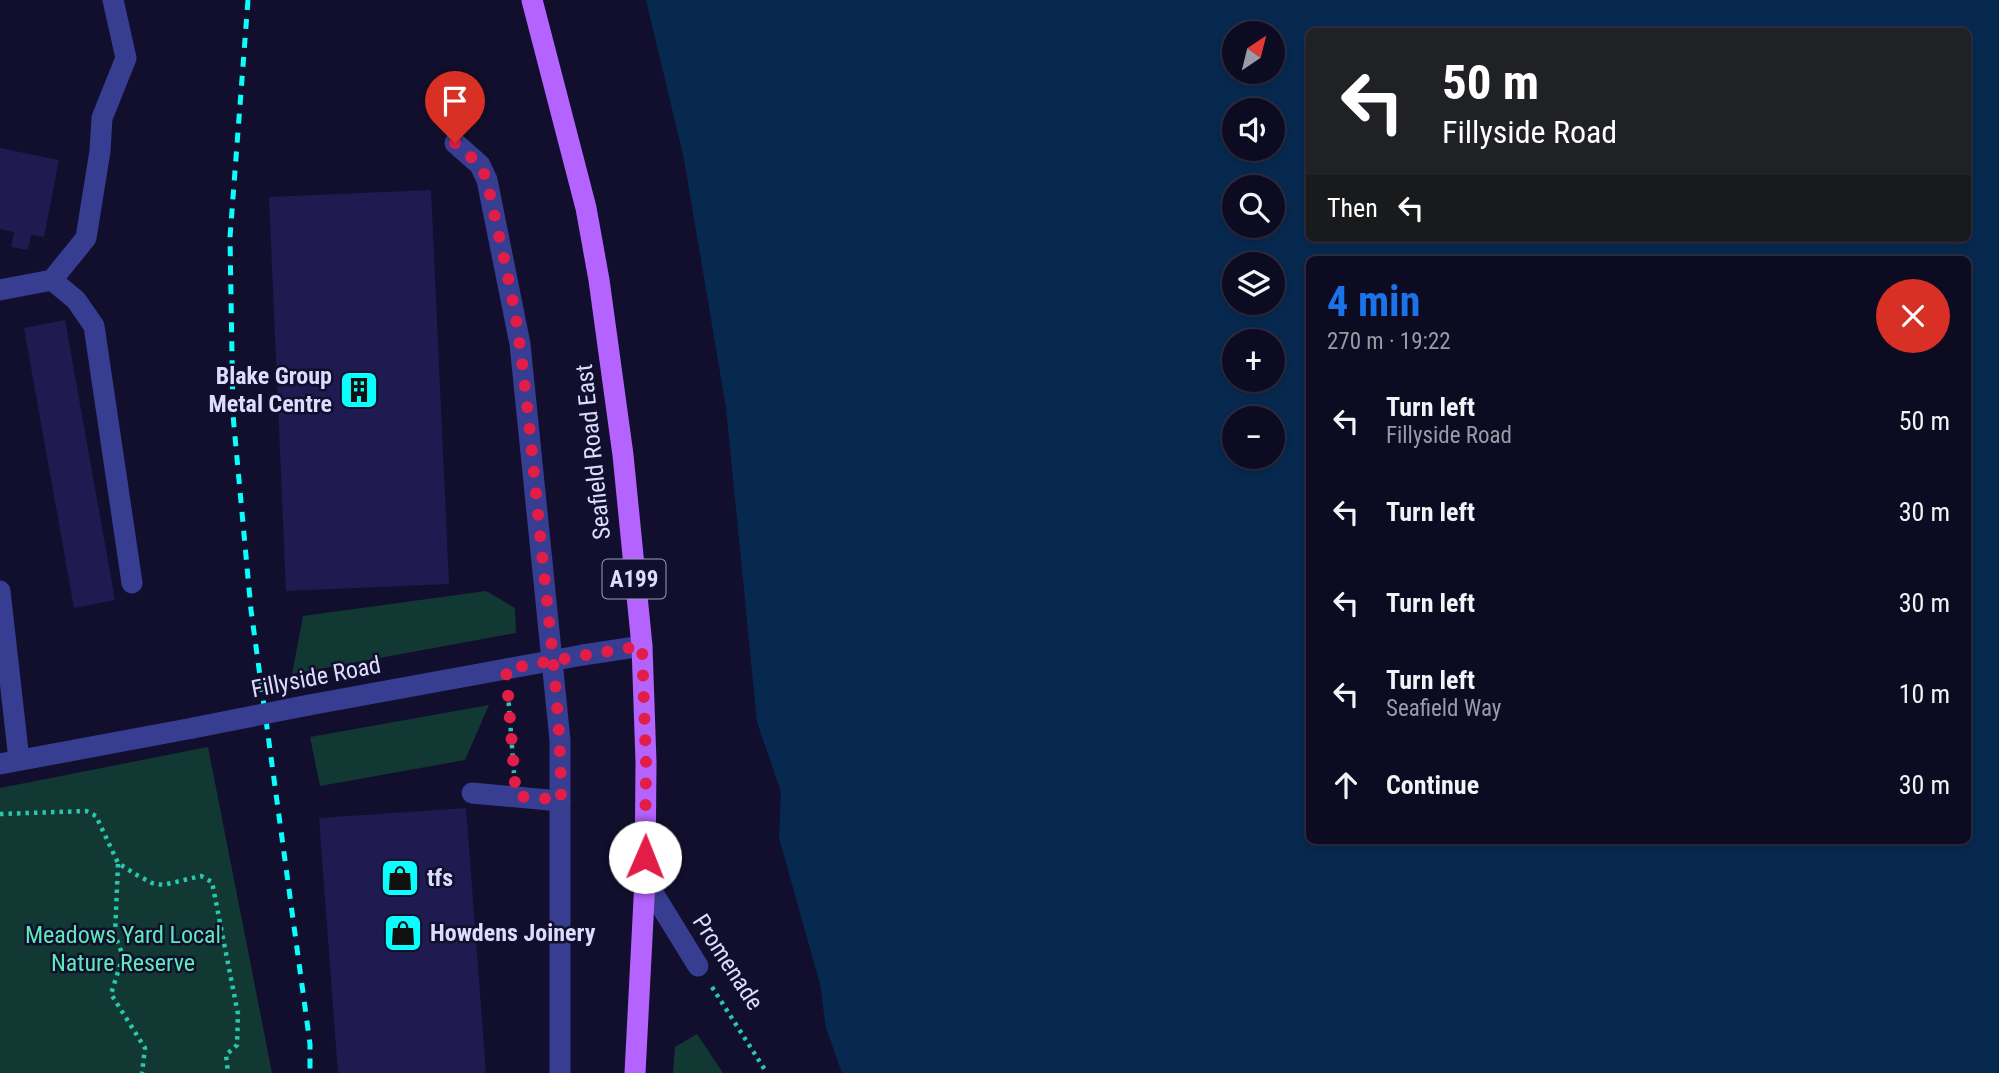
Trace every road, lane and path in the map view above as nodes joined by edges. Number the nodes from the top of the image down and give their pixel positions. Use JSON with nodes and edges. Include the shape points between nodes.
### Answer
{"nodes":[{"id":1,"x":113,"y":0,"type":"edge"},
{"id":2,"x":532,"y":0,"type":"edge"},
{"id":3,"x":455,"y":143,"type":"dead end"},
{"id":4,"x":52,"y":280,"type":"junction"},
{"id":5,"x":0,"y":290,"type":"edge"},
{"id":6,"x":132,"y":583,"type":"dead end"},
{"id":7,"x":0,"y":591,"type":"edge"},
{"id":8,"x":642,"y":646,"type":"junction"},
{"id":9,"x":506,"y":669,"type":"junction"},
{"id":10,"x":10,"y":762,"type":"edge"},
{"id":11,"x":472,"y":793,"type":"dead end"},
{"id":12,"x":516,"y":796,"type":"junction"},
{"id":13,"x":561,"y":800,"type":"junction"},
{"id":14,"x":0,"y":814,"type":"edge"},
{"id":15,"x":118,"y":863,"type":"junction"},
{"id":16,"x":645,"y":880,"type":"junction"},
{"id":17,"x":698,"y":966,"type":"joint"},
{"id":18,"x":142,"y":1073,"type":"edge"},
{"id":19,"x":228,"y":1073,"type":"edge"},
{"id":20,"x":560,"y":1073,"type":"edge"},
{"id":21,"x":635,"y":1073,"type":"edge"},
{"id":22,"x":767,"y":1073,"type":"edge"}],
"edges":[{"from":1,"to":4,"type":"street","via":[[126,58],[102,118],[86,238]]},
{"from":2,"to":8,"type":"main road","name":"Seafield Road East","number":"A199","via":[[586,208],[599,280]]},
{"from":3,"to":13,"type":"street","via":[[480,165],[487,180],[520,344],[554,671]]},
{"from":4,"to":5,"type":"street"},
{"from":4,"to":6,"type":"street","via":[[76,300],[94,326]]},
{"from":7,"to":10,"type":"street"},
{"from":8,"to":9,"type":"street","name":"Fillyside Road","bridge":true},
{"from":8,"to":16,"type":"main road","name":"Seafield Road East","number":"A199"},
{"from":9,"to":10,"type":"street","name":"Fillyside Road","bridge":true},
{"from":9,"to":12,"type":"path"},
{"from":11,"to":12,"type":"street"},
{"from":12,"to":13,"type":"street"},
{"from":13,"to":20,"type":"street"},
{"from":14,"to":15,"type":"path","via":[[86,811],[96,816]]},
{"from":15,"to":18,"type":"path","via":[[115,936],[123,956],[110,994],[145,1048]]},
{"from":15,"to":19,"type":"path","via":[[152,883],[163,885],[201,876],[212,882],[237,1014],[237,1045],[226,1055]]},
{"from":16,"to":17,"type":"street","name":"Promenade"},
{"from":16,"to":21,"type":"main road","name":"Seafield Road East","number":"A199"},
{"from":17,"to":22,"type":"path","name":"Promenade"}]}
